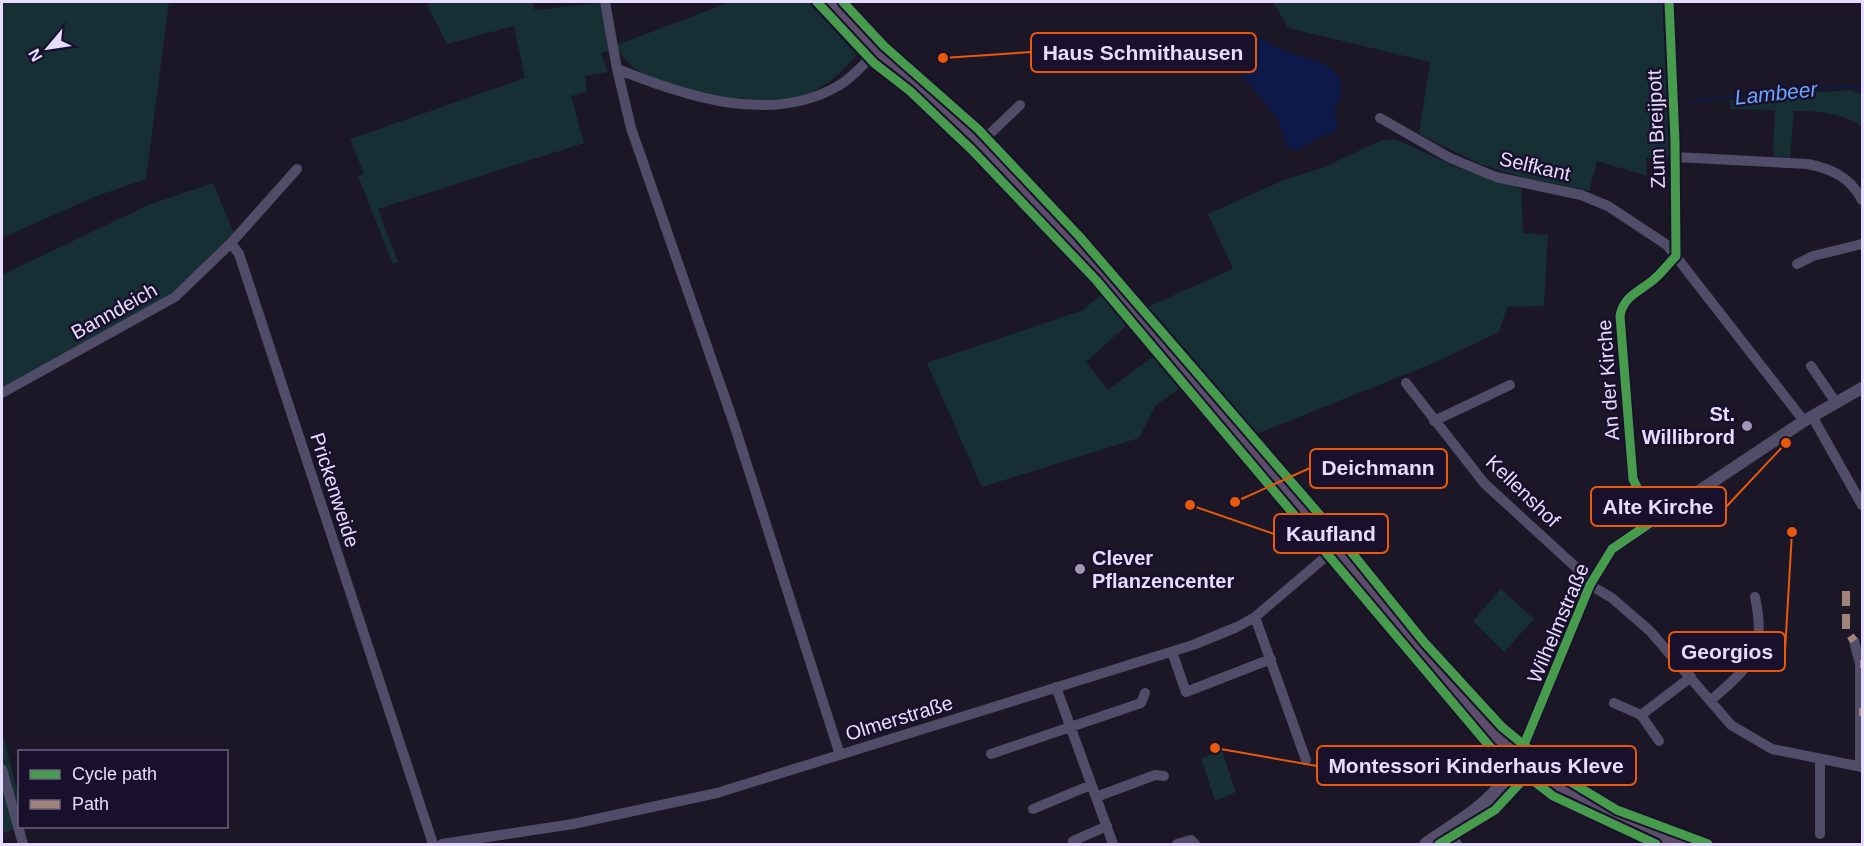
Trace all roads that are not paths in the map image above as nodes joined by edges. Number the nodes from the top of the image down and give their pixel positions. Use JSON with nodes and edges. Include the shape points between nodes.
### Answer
{"nodes":[{"id":1,"x":605,"y":2,"type":"edge"},
{"id":2,"x":1669,"y":2,"type":"edge"},
{"id":3,"x":837,"y":7,"type":"edge"},
{"id":4,"x":879,"y":51,"type":"junction"},
{"id":5,"x":616,"y":69,"type":"junction"},
{"id":6,"x":1020,"y":105,"type":"dead end"},
{"id":7,"x":1380,"y":118,"type":"dead end"},
{"id":8,"x":975,"y":147,"type":"junction"},
{"id":9,"x":1675,"y":158,"type":"junction"},
{"id":10,"x":297,"y":169,"type":"dead end"},
{"id":11,"x":1863,"y":200,"type":"edge"},
{"id":12,"x":231,"y":243,"type":"junction"},
{"id":13,"x":1863,"y":244,"type":"edge"},
{"id":14,"x":1676,"y":256,"type":"junction"},
{"id":15,"x":1797,"y":264,"type":"dead end"},
{"id":16,"x":1811,"y":366,"type":"dead end"},
{"id":17,"x":1406,"y":383,"type":"dead end"},
{"id":18,"x":1510,"y":385,"type":"dead end"},
{"id":19,"x":1863,"y":388,"type":"edge"},
{"id":20,"x":2,"y":393,"type":"edge"},
{"id":21,"x":1835,"y":401,"type":"junction"},
{"id":22,"x":1808,"y":418,"type":"junction"},
{"id":23,"x":1434,"y":421,"type":"junction"},
{"id":24,"x":1863,"y":505,"type":"edge"},
{"id":25,"x":1653,"y":520,"type":"junction"},
{"id":26,"x":1336,"y":548,"type":"junction"},
{"id":27,"x":1591,"y":583,"type":"junction"},
{"id":28,"x":1755,"y":597,"type":"dead end"},
{"id":29,"x":1255,"y":617,"type":"junction"},
{"id":30,"x":1854,"y":641,"type":"dead end"},
{"id":31,"x":1172,"y":652,"type":"junction"},
{"id":32,"x":1270,"y":659,"type":"junction"},
{"id":33,"x":1691,"y":677,"type":"junction"},
{"id":34,"x":1056,"y":687,"type":"junction"},
{"id":35,"x":1146,"y":693,"type":"dead end"},
{"id":36,"x":1710,"y":701,"type":"junction"},
{"id":37,"x":1614,"y":703,"type":"dead end"},
{"id":38,"x":1641,"y":715,"type":"junction"},
{"id":39,"x":1070,"y":725,"type":"junction"},
{"id":40,"x":1530,"y":733,"type":"junction"},
{"id":41,"x":1659,"y":741,"type":"dead end"},
{"id":42,"x":1504,"y":744,"type":"junction"},
{"id":43,"x":991,"y":754,"type":"dead end"},
{"id":44,"x":840,"y":755,"type":"junction"},
{"id":45,"x":1519,"y":758,"type":"junction"},
{"id":46,"x":1820,"y":759,"type":"junction"},
{"id":47,"x":1306,"y":760,"type":"dead end"},
{"id":48,"x":1861,"y":767,"type":"edge"},
{"id":49,"x":2,"y":769,"type":"edge"},
{"id":50,"x":1164,"y":776,"type":"dead end"},
{"id":51,"x":1091,"y":785,"type":"junction"},
{"id":52,"x":1096,"y":797,"type":"junction"},
{"id":53,"x":1033,"y":809,"type":"dead end"},
{"id":54,"x":18,"y":826,"type":"edge"},
{"id":55,"x":1107,"y":826,"type":"junction"},
{"id":56,"x":19,"y":828,"type":"edge"},
{"id":57,"x":1449,"y":830,"type":"junction"},
{"id":58,"x":1820,"y":834,"type":"dead end"},
{"id":59,"x":1073,"y":841,"type":"dead end"},
{"id":60,"x":23,"y":844,"type":"edge"},
{"id":61,"x":433,"y":844,"type":"edge"},
{"id":62,"x":442,"y":844,"type":"edge"},
{"id":63,"x":1113,"y":844,"type":"edge"},
{"id":64,"x":1177,"y":844,"type":"edge"},
{"id":65,"x":1195,"y":844,"type":"edge"},
{"id":66,"x":1428,"y":844,"type":"edge"},
{"id":67,"x":1457,"y":844,"type":"edge"},
{"id":68,"x":1679,"y":844,"type":"edge"}],
"edges":[{"from":1,"to":5,"type":"street"},
{"from":2,"to":9,"type":"street","name":"Zum Breijpott"},
{"from":3,"to":4,"type":"main road"},
{"from":4,"to":5,"type":"street","via":[[840,86],[781,105],[726,102],[676,92]]},
{"from":4,"to":8,"type":"main road"},
{"from":5,"to":44,"type":"street","via":[[631,128],[737,432]]},
{"from":6,"to":8,"type":"street"},
{"from":7,"to":14,"type":"street","name":"Selfkant","via":[[1450,158],[1496,177],[1581,195],[1608,206],[1667,244]]},
{"from":8,"to":26,"type":"main road","via":[[1102,275]]},
{"from":9,"to":11,"type":"street","via":[[1828,168],[1848,180]]},
{"from":9,"to":14,"type":"street","name":"Zum Breijpott"},
{"from":10,"to":12,"type":"street"},
{"from":12,"to":20,"type":"street","name":"Banndeich","via":[[170,301]]},
{"from":12,"to":61,"type":"street","name":"Prickenweide","via":[[239,254]]},
{"from":13,"to":15,"type":"street","via":[[1813,256]]},
{"from":14,"to":22,"type":"street"},
{"from":14,"to":25,"type":"street","name":"An der Kirche","via":[[1629,297],[1620,316],[1633,479]]},
{"from":16,"to":21,"type":"street"},
{"from":17,"to":23,"type":"street","name":"Kellenshof"},
{"from":18,"to":23,"type":"street"},
{"from":19,"to":21,"type":"street"},
{"from":21,"to":22,"type":"street"},
{"from":22,"to":24,"type":"street"},
{"from":22,"to":25,"type":"street"},
{"from":23,"to":27,"type":"street","name":"Kellenshof","via":[[1484,483]]},
{"from":25,"to":27,"type":"street","name":"Wilhelmstraße","via":[[1612,549]]},
{"from":26,"to":29,"type":"street","name":"Olmerstraße"},
{"from":26,"to":42,"type":"main road","via":[[1442,679]]},
{"from":27,"to":33,"type":"street","name":"Kellenshof","via":[[1650,631]]},
{"from":27,"to":40,"type":"street","name":"Wilhelmstraße"},
{"from":28,"to":36,"type":"street","via":[[1761,623],[1754,658]]},
{"from":29,"to":31,"type":"street","name":"Olmerstraße","via":[[1221,635]]},
{"from":29,"to":32,"type":"street"},
{"from":30,"to":48,"type":"street","via":[[1860,664]]},
{"from":31,"to":32,"type":"street","via":[[1186,692]]},
{"from":31,"to":34,"type":"street","name":"Olmerstraße"},
{"from":32,"to":47,"type":"street"},
{"from":33,"to":36,"type":"street","name":"Kellenshof"},
{"from":33,"to":38,"type":"street"},
{"from":34,"to":39,"type":"street"},
{"from":34,"to":44,"type":"street","name":"Olmerstraße"},
{"from":35,"to":39,"type":"street","via":[[1141,703],[1079,726]]},
{"from":36,"to":46,"type":"street","name":"Kellenshof","via":[[1731,725],[1772,750]]},
{"from":37,"to":38,"type":"street"},
{"from":38,"to":41,"type":"street"},
{"from":39,"to":43,"type":"street"},
{"from":39,"to":51,"type":"street"},
{"from":40,"to":42,"type":"street"},
{"from":40,"to":45,"type":"street","name":"Wilhelmstraße"},
{"from":42,"to":45,"type":"main road"},
{"from":44,"to":62,"type":"street","name":"Olmerstraße","via":[[717,793],[645,810]]},
{"from":45,"to":57,"type":"main road","via":[[1494,796]]},
{"from":45,"to":68,"type":"main road","via":[[1558,788],[1600,812]]},
{"from":46,"to":48,"type":"street","name":"Kellenshof"},
{"from":46,"to":58,"type":"street"},
{"from":49,"to":54,"type":"street"},
{"from":50,"to":52,"type":"street","via":[[1155,775]]},
{"from":51,"to":52,"type":"street"},
{"from":51,"to":53,"type":"street"},
{"from":52,"to":55,"type":"street"},
{"from":55,"to":59,"type":"street"},
{"from":55,"to":63,"type":"street"},
{"from":56,"to":60,"type":"street"},
{"from":57,"to":66,"type":"main road"},
{"from":57,"to":67,"type":"street"},
{"from":64,"to":65,"type":"street","via":[[1191,840]]}]}
